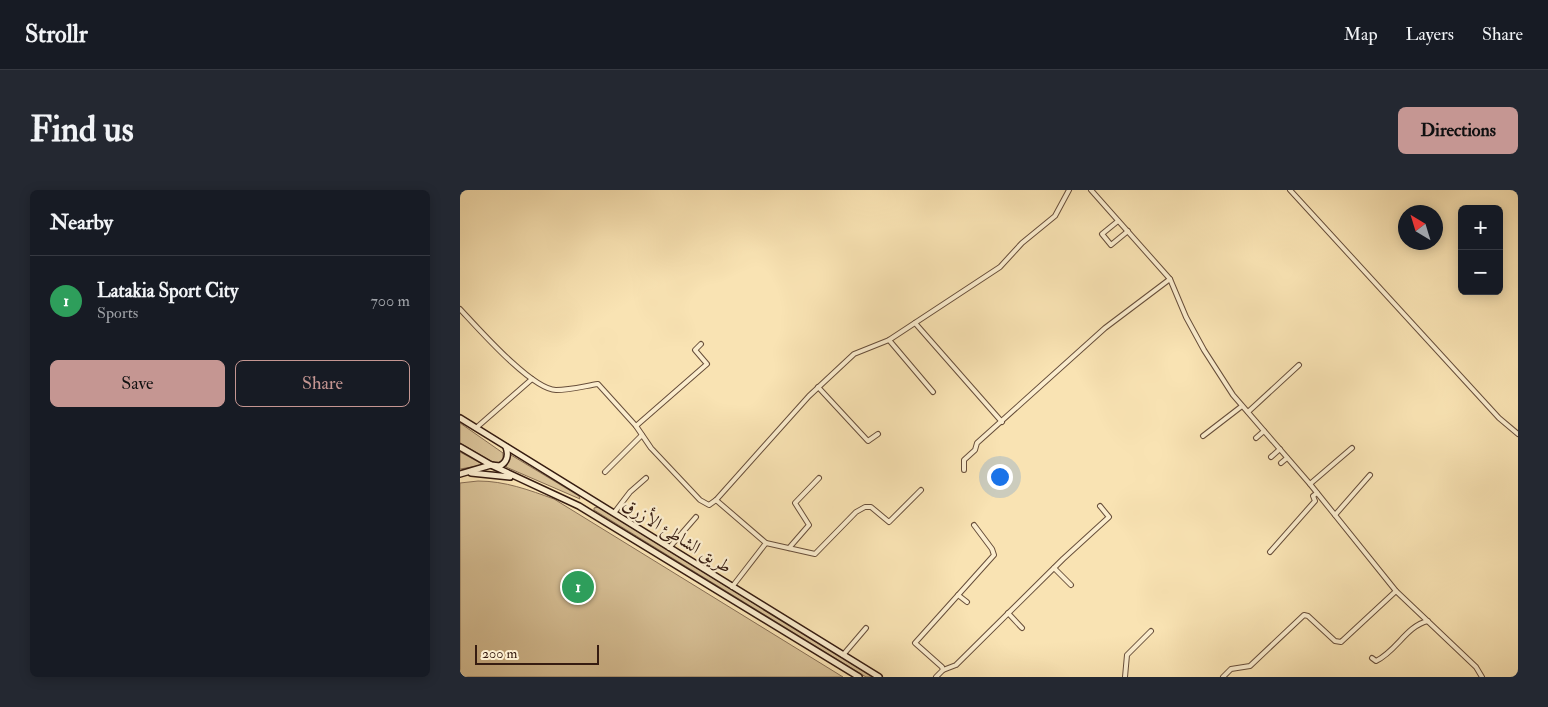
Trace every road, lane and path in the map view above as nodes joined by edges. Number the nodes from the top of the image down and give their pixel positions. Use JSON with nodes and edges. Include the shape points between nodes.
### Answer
{"nodes":[{"id":1,"x":1069,"y":190,"type":"edge"},
{"id":2,"x":1091,"y":190,"type":"edge"},
{"id":3,"x":1290,"y":190,"type":"edge"},
{"id":4,"x":1118,"y":221,"type":"junction"},
{"id":5,"x":1128,"y":231,"type":"junction"},
{"id":6,"x":1170,"y":279,"type":"junction"},
{"id":7,"x":460,"y":309,"type":"edge"},
{"id":8,"x":915,"y":323,"type":"junction"},
{"id":9,"x":889,"y":340,"type":"junction"},
{"id":10,"x":701,"y":344,"type":"dead end"},
{"id":11,"x":1298,"y":365,"type":"dead end"},
{"id":12,"x":532,"y":379,"type":"junction"},
{"id":13,"x":818,"y":388,"type":"junction"},
{"id":14,"x":933,"y":392,"type":"dead end"},
{"id":15,"x":1242,"y":406,"type":"junction"},
{"id":16,"x":1248,"y":412,"type":"junction"},
{"id":17,"x":460,"y":418,"type":"edge"},
{"id":18,"x":1002,"y":422,"type":"junction"},
{"id":19,"x":636,"y":426,"type":"junction"},
{"id":20,"x":476,"y":428,"type":"junction"},
{"id":21,"x":1264,"y":431,"type":"junction"},
{"id":22,"x":878,"y":434,"type":"dead end"},
{"id":23,"x":1518,"y":434,"type":"edge"},
{"id":24,"x":642,"y":435,"type":"junction"},
{"id":25,"x":1204,"y":436,"type":"dead end"},
{"id":26,"x":1256,"y":438,"type":"dead end"},
{"id":27,"x":460,"y":447,"type":"edge"},
{"id":28,"x":506,"y":447,"type":"junction"},
{"id":29,"x":1352,"y":448,"type":"dead end"},
{"id":30,"x":1280,"y":449,"type":"junction"},
{"id":31,"x":1271,"y":457,"type":"dead end"},
{"id":32,"x":1287,"y":458,"type":"junction"},
{"id":33,"x":1281,"y":463,"type":"dead end"},
{"id":34,"x":491,"y":465,"type":"junction"},
{"id":35,"x":964,"y":470,"type":"dead end"},
{"id":36,"x":604,"y":472,"type":"dead end"},
{"id":37,"x":463,"y":473,"type":"edge"},
{"id":38,"x":1370,"y":475,"type":"dead end"},
{"id":39,"x":646,"y":478,"type":"dead end"},
{"id":40,"x":819,"y":478,"type":"dead end"},
{"id":41,"x":519,"y":479,"type":"junction"},
{"id":42,"x":1310,"y":484,"type":"junction"},
{"id":43,"x":921,"y":490,"type":"dead end"},
{"id":44,"x":1317,"y":493,"type":"junction"},
{"id":45,"x":589,"y":497,"type":"junction"},
{"id":46,"x":716,"y":500,"type":"junction"},
{"id":47,"x":1100,"y":506,"type":"dead end"},
{"id":48,"x":581,"y":508,"type":"junction"},
{"id":49,"x":614,"y":513,"type":"junction"},
{"id":50,"x":1335,"y":515,"type":"junction"},
{"id":51,"x":696,"y":517,"type":"dead end"},
{"id":52,"x":974,"y":524,"type":"dead end"},
{"id":53,"x":766,"y":543,"type":"junction"},
{"id":54,"x":670,"y":548,"type":"junction"},
{"id":55,"x":789,"y":548,"type":"junction"},
{"id":56,"x":1270,"y":552,"type":"dead end"},
{"id":57,"x":1054,"y":568,"type":"junction"},
{"id":58,"x":1071,"y":585,"type":"dead end"},
{"id":59,"x":732,"y":587,"type":"junction"},
{"id":60,"x":1396,"y":591,"type":"junction"},
{"id":61,"x":958,"y":594,"type":"junction"},
{"id":62,"x":968,"y":602,"type":"dead end"},
{"id":63,"x":1008,"y":613,"type":"junction"},
{"id":64,"x":1428,"y":621,"type":"junction"},
{"id":65,"x":866,"y":628,"type":"dead end"},
{"id":66,"x":1022,"y":628,"type":"dead end"},
{"id":67,"x":1151,"y":631,"type":"dead end"},
{"id":68,"x":842,"y":655,"type":"junction"},
{"id":69,"x":1372,"y":658,"type":"dead end"},
{"id":70,"x":942,"y":670,"type":"junction"},
{"id":71,"x":858,"y":677,"type":"edge"},
{"id":72,"x":879,"y":677,"type":"edge"},
{"id":73,"x":936,"y":677,"type":"edge"},
{"id":74,"x":1125,"y":677,"type":"edge"},
{"id":75,"x":1223,"y":677,"type":"edge"},
{"id":76,"x":1482,"y":677,"type":"edge"}],
"edges":[{"from":1,"to":8,"type":"street","via":[[1055,216],[1022,243],[1000,267]]},
{"from":2,"to":4,"type":"street"},
{"from":3,"to":23,"type":"street","via":[[1499,418]]},
{"from":4,"to":5,"type":"street"},
{"from":4,"to":5,"type":"street","via":[[1102,234],[1111,245]]},
{"from":5,"to":6,"type":"street"},
{"from":6,"to":15,"type":"street","via":[[1204,350]]},
{"from":6,"to":18,"type":"street","via":[[1105,328]]},
{"from":7,"to":12,"type":"street","via":[[499,351]]},
{"from":8,"to":9,"type":"street"},
{"from":8,"to":18,"type":"street"},
{"from":9,"to":13,"type":"street","via":[[854,354]]},
{"from":9,"to":14,"type":"street"},
{"from":10,"to":19,"type":"street","via":[[695,350],[707,364]]},
{"from":11,"to":16,"type":"street"},
{"from":12,"to":19,"type":"street","via":[[554,391],[598,384]]},
{"from":12,"to":20,"type":"street"},
{"from":13,"to":22,"type":"street","via":[[868,441]]},
{"from":13,"to":46,"type":"street"},
{"from":15,"to":16,"type":"street"},
{"from":15,"to":25,"type":"street"},
{"from":16,"to":21,"type":"street"},
{"from":17,"to":20,"type":"main road","name":"طريق الشاطئ الأزرق"},
{"from":18,"to":35,"type":"street","via":[[977,443],[975,450],[964,460]]},
{"from":19,"to":24,"type":"street"},
{"from":20,"to":28,"type":"main road","name":"طريق الشاطئ الأزرق"},
{"from":21,"to":26,"type":"street"},
{"from":21,"to":30,"type":"street"},
{"from":24,"to":36,"type":"street"},
{"from":24,"to":46,"type":"street","via":[[700,500],[709,505]]},
{"from":27,"to":34,"type":"main road","name":"طريق الشاطئ الأزرق"},
{"from":28,"to":34,"type":"main road","via":[[508,456],[504,463]]},
{"from":28,"to":45,"type":"main road","name":"طريق الشاطئ الأزرق"},
{"from":29,"to":42,"type":"street"},
{"from":30,"to":31,"type":"street"},
{"from":30,"to":32,"type":"street"},
{"from":32,"to":33,"type":"street"},
{"from":32,"to":42,"type":"street"},
{"from":34,"to":37,"type":"main road"},
{"from":34,"to":41,"type":"main road","name":"طريق الشاطئ الأزرق"},
{"from":37,"to":41,"type":"main road"},
{"from":38,"to":50,"type":"street"},
{"from":39,"to":49,"type":"street"},
{"from":40,"to":55,"type":"street","via":[[795,503],[809,525]]},
{"from":41,"to":48,"type":"main road","name":"طريق الشاطئ الأزرق"},
{"from":42,"to":44,"type":"street"},
{"from":43,"to":55,"type":"street","via":[[888,522],[877,510],[865,507],[856,512],[815,554]]},
{"from":44,"to":50,"type":"street"},
{"from":44,"to":56,"type":"street","via":[[1315,501]]},
{"from":45,"to":48,"type":"street"},
{"from":45,"to":49,"type":"main road","name":"طريق الشاطئ الأزرق"},
{"from":46,"to":53,"type":"street"},
{"from":47,"to":57,"type":"street","via":[[1109,517]]},
{"from":48,"to":71,"type":"main road","name":"طريق الشاطئ الأزرق"},
{"from":49,"to":54,"type":"main road","name":"طريق الشاطئ الأزرق"},
{"from":50,"to":60,"type":"street"},
{"from":51,"to":54,"type":"street"},
{"from":52,"to":61,"type":"street","via":[[994,555]]},
{"from":53,"to":55,"type":"street"},
{"from":53,"to":59,"type":"street"},
{"from":54,"to":59,"type":"main road","name":"طريق الشاطئ الأزرق"},
{"from":57,"to":58,"type":"street"},
{"from":57,"to":63,"type":"street"},
{"from":59,"to":68,"type":"main road","name":"طريق الشاطئ الأزرق"},
{"from":60,"to":64,"type":"street"},
{"from":60,"to":75,"type":"street","via":[[1341,642],[1335,641],[1304,615],[1250,666],[1231,669]]},
{"from":61,"to":62,"type":"street"},
{"from":61,"to":70,"type":"street","via":[[915,643]]},
{"from":63,"to":66,"type":"street"},
{"from":63,"to":70,"type":"street","via":[[956,665]]},
{"from":64,"to":69,"type":"street","via":[[1413,627],[1383,657]]},
{"from":64,"to":76,"type":"street","via":[[1476,667]]},
{"from":65,"to":68,"type":"street"},
{"from":67,"to":74,"type":"street","via":[[1127,655]]},
{"from":68,"to":72,"type":"main road","name":"طريق الشاطئ الأزرق"},
{"from":70,"to":73,"type":"street"}]}
